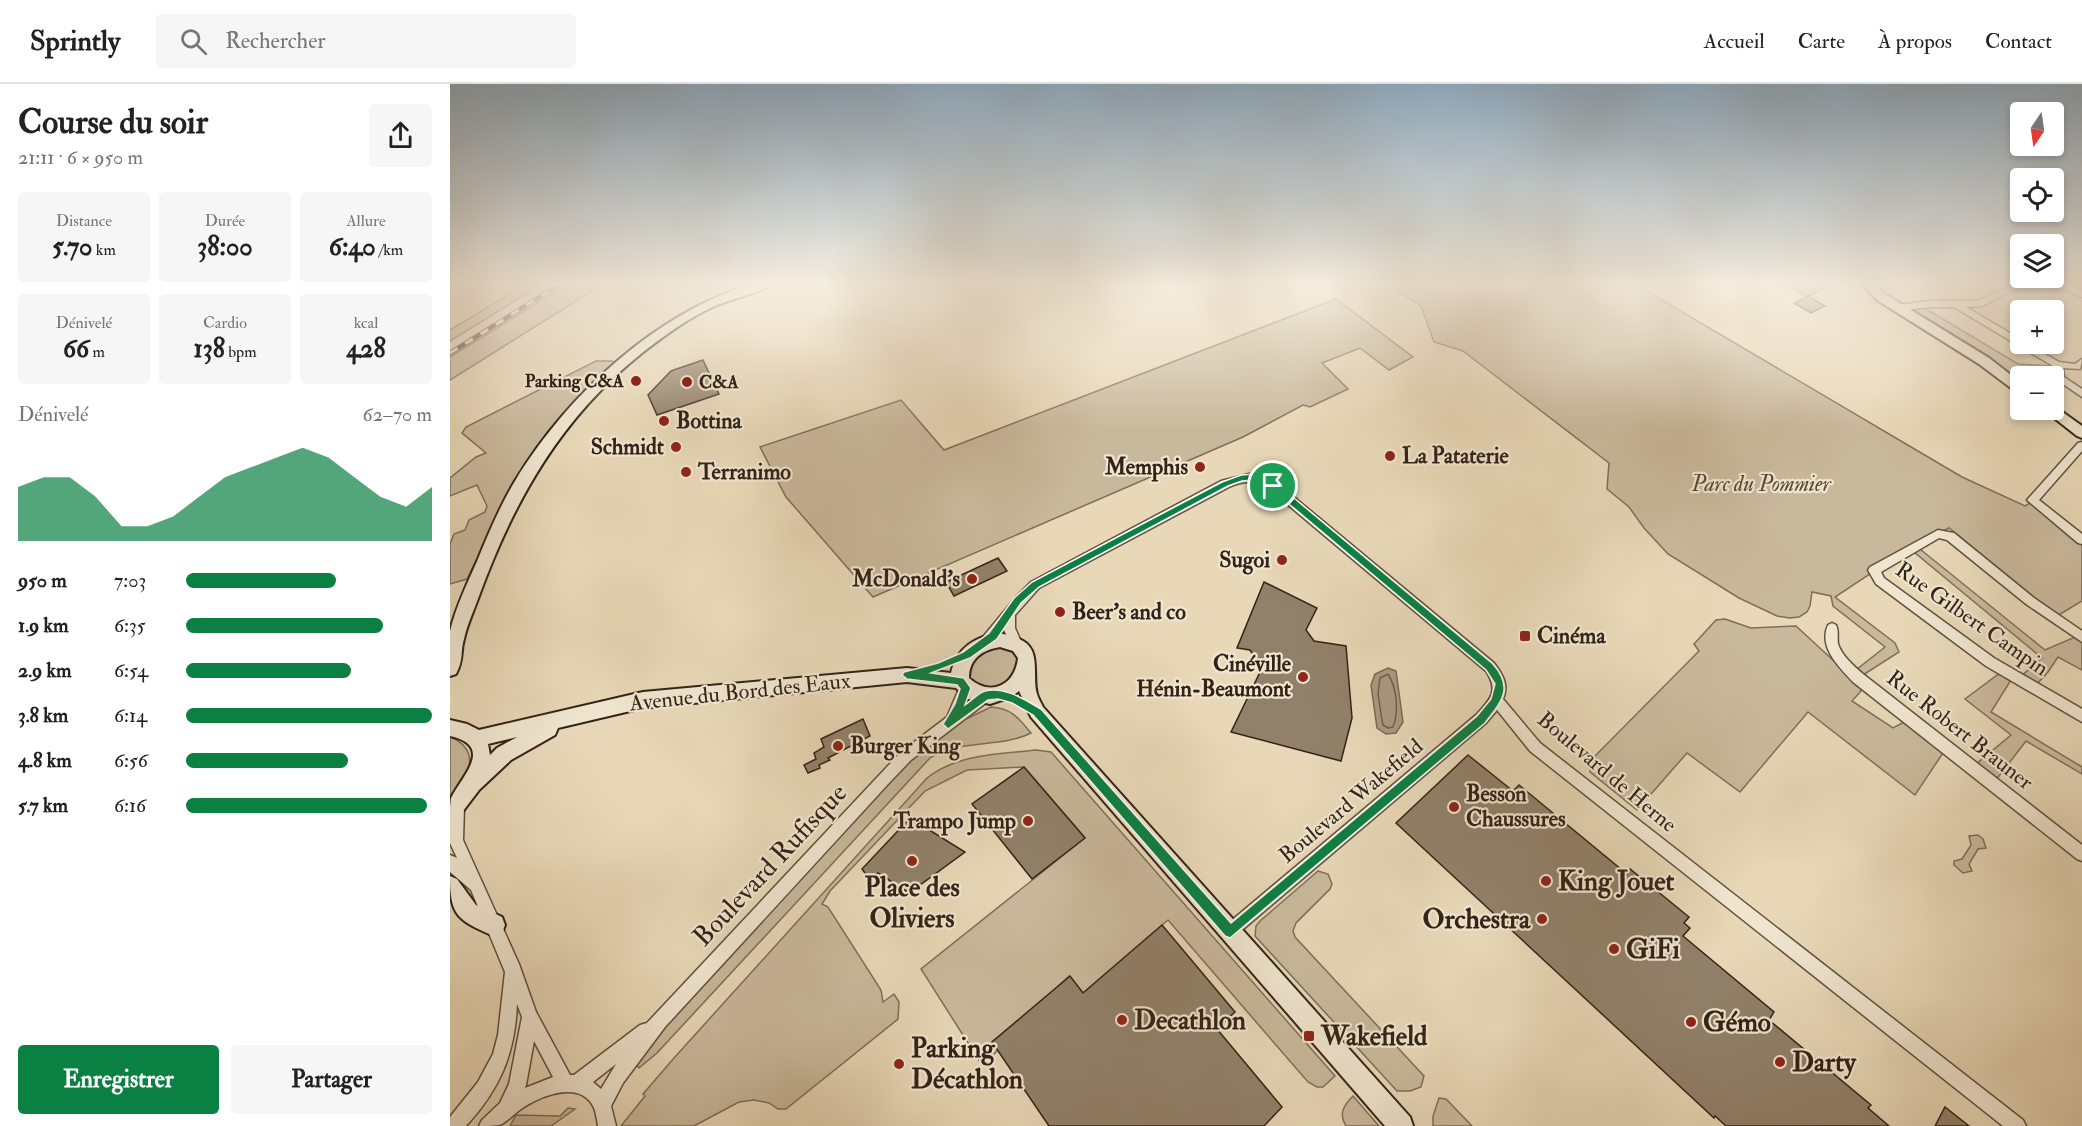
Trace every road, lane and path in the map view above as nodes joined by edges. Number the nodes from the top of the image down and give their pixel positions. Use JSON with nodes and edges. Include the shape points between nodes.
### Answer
{"nodes":[{"id":1,"x":661,"y":332,"type":"edge"},
{"id":2,"x":1933,"y":332,"type":"edge"},
{"id":3,"x":2038,"y":354,"type":"edge"},
{"id":4,"x":2082,"y":362,"type":"edge"},
{"id":5,"x":2057,"y":366,"type":"edge"},
{"id":6,"x":2064,"y":366,"type":"edge"},
{"id":7,"x":2010,"y":381,"type":"edge"},
{"id":8,"x":2064,"y":381,"type":"edge"},
{"id":9,"x":2082,"y":394,"type":"edge"},
{"id":10,"x":2064,"y":416,"type":"edge"},
{"id":11,"x":2064,"y":419,"type":"edge"},
{"id":12,"x":2082,"y":426,"type":"edge"},
{"id":13,"x":2082,"y":433,"type":"edge"},
{"id":14,"x":2082,"y":445,"type":"edge"},
{"id":15,"x":2082,"y":540,"type":"edge"},
{"id":16,"x":1009,"y":614,"type":"junction"},
{"id":17,"x":1832,"y":628,"type":"dead end"},
{"id":18,"x":2082,"y":637,"type":"edge"},
{"id":19,"x":453,"y":644,"type":"edge"},
{"id":20,"x":983,"y":644,"type":"junction"},
{"id":21,"x":1016,"y":644,"type":"junction"},
{"id":22,"x":967,"y":655,"type":"junction"},
{"id":23,"x":450,"y":669,"type":"edge"},
{"id":24,"x":1026,"y":673,"type":"junction"},
{"id":25,"x":907,"y":675,"type":"junction"},
{"id":26,"x":963,"y":684,"type":"junction"},
{"id":27,"x":992,"y":695,"type":"junction"},
{"id":28,"x":1496,"y":700,"type":"junction"},
{"id":29,"x":1037,"y":712,"type":"junction"},
{"id":30,"x":575,"y":716,"type":"junction"},
{"id":31,"x":2082,"y":716,"type":"edge"},
{"id":32,"x":948,"y":724,"type":"junction"},
{"id":33,"x":452,"y":727,"type":"edge"},
{"id":34,"x":476,"y":739,"type":"junction"},
{"id":35,"x":475,"y":783,"type":"junction"},
{"id":36,"x":453,"y":810,"type":"edge"},
{"id":37,"x":2082,"y":854,"type":"edge"},
{"id":38,"x":450,"y":862,"type":"edge"},
{"id":39,"x":450,"y":886,"type":"edge"},
{"id":40,"x":479,"y":890,"type":"junction"},
{"id":41,"x":494,"y":925,"type":"junction"},
{"id":42,"x":1230,"y":932,"type":"junction"},
{"id":43,"x":513,"y":970,"type":"junction"},
{"id":44,"x":530,"y":1017,"type":"junction"},
{"id":45,"x":659,"y":1021,"type":"junction"},
{"id":46,"x":571,"y":1084,"type":"junction"},
{"id":47,"x":603,"y":1104,"type":"junction"},
{"id":48,"x":507,"y":1108,"type":"junction"},
{"id":49,"x":454,"y":1126,"type":"edge"},
{"id":50,"x":488,"y":1126,"type":"edge"},
{"id":51,"x":607,"y":1126,"type":"edge"},
{"id":52,"x":1401,"y":1126,"type":"edge"},
{"id":53,"x":2017,"y":1126,"type":"edge"}],
"edges":[{"from":1,"to":19,"type":"street","via":[[597,387],[529,470],[486,557]]},
{"from":2,"to":7,"type":"street"},
{"from":3,"to":5,"type":"street"},
{"from":4,"to":6,"type":"street","via":[[2077,367]]},
{"from":8,"to":9,"type":"street"},
{"from":10,"to":12,"type":"street"},
{"from":11,"to":13,"type":"street"},
{"from":14,"to":15,"type":"street","via":[[2032,500]]},
{"from":16,"to":20,"type":"street"},
{"from":16,"to":21,"type":"street","via":[[1009,628]]},
{"from":16,"to":28,"type":"street","via":[[1025,593],[1048,578],[1225,484],[1247,477],[1260,478],[1490,667],[1500,684]]},
{"from":17,"to":37,"type":"street","name":"Rue Robert Brauner","via":[[1832,648],[1858,678]]},
{"from":18,"to":31,"type":"street","name":"Rue Gilbert Campin","via":[[1947,534],[1938,534],[1874,570],[1880,581],[1990,662]]},
{"from":19,"to":23,"type":"street","via":[[455,654]]},
{"from":20,"to":21,"type":"street","via":[[1000,640]]},
{"from":20,"to":22,"type":"street"},
{"from":21,"to":24,"type":"street","via":[[1027,656]]},
{"from":22,"to":25,"type":"street","name":"Avenue du Bord des Eaux"},
{"from":22,"to":26,"type":"street","via":[[959,671]]},
{"from":24,"to":27,"type":"street","via":[[1015,686]]},
{"from":24,"to":29,"type":"street","via":[[1028,695]]},
{"from":25,"to":26,"type":"street","name":"Avenue du Bord des Eaux"},
{"from":25,"to":30,"type":"street","name":"Avenue du Bord des Eaux","via":[[643,700]]},
{"from":26,"to":27,"type":"street","via":[[973,693]]},
{"from":26,"to":32,"type":"street","name":"Boulevard Rufisque","via":[[960,706]]},
{"from":27,"to":29,"type":"street","via":[[1020,702]]},
{"from":27,"to":32,"type":"street","name":"Boulevard Rufisque"},
{"from":28,"to":42,"type":"street","name":"Boulevard Wakefield","via":[[1470,729]]},
{"from":28,"to":53,"type":"street","name":"Boulevard de Herne","via":[[1535,747]]},
{"from":29,"to":42,"type":"street"},
{"from":30,"to":34,"type":"street","name":"Avenue du Bord des Eaux"},
{"from":30,"to":35,"type":"street","name":"Avenue du Bord des Eaux","via":[[504,754]]},
{"from":32,"to":45,"type":"street","name":"Boulevard Rufisque","via":[[906,756]]},
{"from":33,"to":34,"type":"street"},
{"from":34,"to":35,"type":"street","via":[[482,751]]},
{"from":35,"to":36,"type":"street","name":"Avenue du Bord des Eaux"},
{"from":36,"to":40,"type":"street","via":[[456,840]]},
{"from":38,"to":40,"type":"street"},
{"from":39,"to":41,"type":"street","via":[[469,912]]},
{"from":40,"to":41,"type":"street"},
{"from":41,"to":43,"type":"street"},
{"from":42,"to":52,"type":"street"},
{"from":43,"to":44,"type":"street"},
{"from":43,"to":49,"type":"street","via":[[508,987],[505,1043],[497,1065],[474,1104]]},
{"from":44,"to":46,"type":"street"},
{"from":44,"to":48,"type":"street","via":[[517,1085]]},
{"from":45,"to":46,"type":"street","name":"Boulevard Rufisque"},
{"from":45,"to":47,"type":"street","name":"Boulevard Rufisque","via":[[617,1077]]},
{"from":46,"to":47,"type":"street","via":[[592,1091]]},
{"from":46,"to":48,"type":"street","via":[[540,1088]]},
{"from":47,"to":51,"type":"street"},
{"from":48,"to":50,"type":"street"}]}
